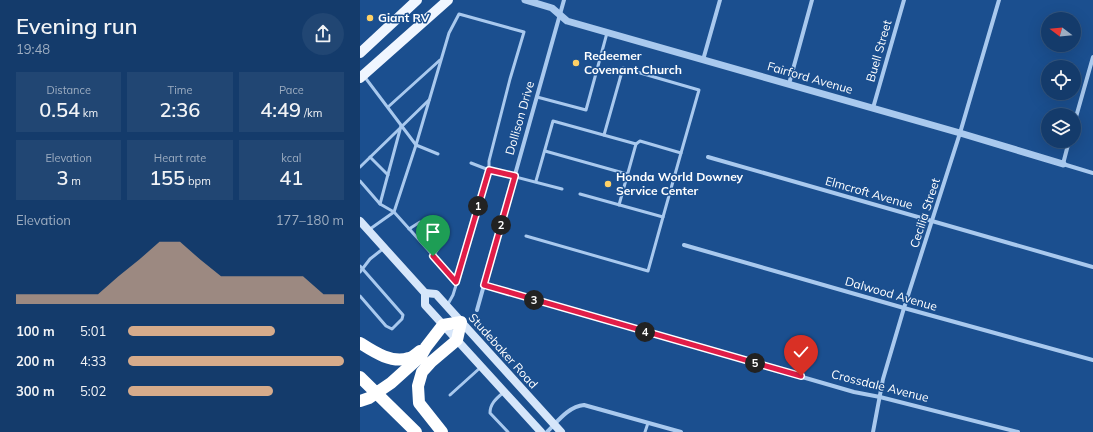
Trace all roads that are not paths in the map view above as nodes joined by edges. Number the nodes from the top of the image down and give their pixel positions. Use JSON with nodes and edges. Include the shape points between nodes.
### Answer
{"nodes":[{"id":1,"x":417,"y":0,"type":"edge"},
{"id":2,"x":448,"y":0,"type":"edge"},
{"id":3,"x":525,"y":0,"type":"edge"},
{"id":4,"x":564,"y":0,"type":"edge"},
{"id":5,"x":720,"y":0,"type":"edge"},
{"id":6,"x":812,"y":0,"type":"edge"},
{"id":7,"x":904,"y":0,"type":"edge"},
{"id":8,"x":999,"y":0,"type":"edge"},
{"id":9,"x":559,"y":15,"type":"junction"},
{"id":10,"x":607,"y":33,"type":"junction"},
{"id":11,"x":360,"y":53,"type":"edge"},
{"id":12,"x":1093,"y":57,"type":"edge"},
{"id":13,"x":442,"y":59,"type":"junction"},
{"id":14,"x":703,"y":60,"type":"junction"},
{"id":15,"x":362,"y":77,"type":"edge"},
{"id":16,"x":789,"y":84,"type":"junction"},
{"id":17,"x":536,"y":97,"type":"junction"},
{"id":18,"x":430,"y":99,"type":"junction"},
{"id":19,"x":388,"y":107,"type":"junction"},
{"id":20,"x":873,"y":108,"type":"junction"},
{"id":21,"x":1079,"y":108,"type":"edge"},
{"id":22,"x":402,"y":125,"type":"junction"},
{"id":23,"x":960,"y":133,"type":"junction"},
{"id":24,"x":604,"y":135,"type":"junction"},
{"id":25,"x":636,"y":144,"type":"junction"},
{"id":26,"x":416,"y":145,"type":"junction"},
{"id":27,"x":1067,"y":148,"type":"edge"},
{"id":28,"x":545,"y":151,"type":"junction"},
{"id":29,"x":681,"y":152,"type":"junction"},
{"id":30,"x":438,"y":154,"type":"dead end"},
{"id":31,"x":370,"y":157,"type":"junction"},
{"id":32,"x":708,"y":157,"type":"dead end"},
{"id":33,"x":471,"y":164,"type":"dead end"},
{"id":34,"x":1063,"y":164,"type":"junction"},
{"id":35,"x":360,"y":167,"type":"edge"},
{"id":36,"x":489,"y":170,"type":"junction"},
{"id":37,"x":1093,"y":173,"type":"edge"},
{"id":38,"x":628,"y":174,"type":"junction"},
{"id":39,"x":388,"y":175,"type":"junction"},
{"id":40,"x":515,"y":176,"type":"junction"},
{"id":41,"x":360,"y":181,"type":"edge"},
{"id":42,"x":536,"y":181,"type":"junction"},
{"id":43,"x":562,"y":189,"type":"dead end"},
{"id":44,"x":580,"y":194,"type":"dead end"},
{"id":45,"x":380,"y":204,"type":"junction"},
{"id":46,"x":619,"y":205,"type":"junction"},
{"id":47,"x":394,"y":212,"type":"junction"},
{"id":48,"x":663,"y":217,"type":"junction"},
{"id":49,"x":360,"y":221,"type":"edge"},
{"id":50,"x":932,"y":222,"type":"junction"},
{"id":51,"x":369,"y":230,"type":"junction"},
{"id":52,"x":409,"y":230,"type":"junction"},
{"id":53,"x":526,"y":236,"type":"dead end"},
{"id":54,"x":684,"y":245,"type":"dead end"},
{"id":55,"x":384,"y":247,"type":"junction"},
{"id":56,"x":433,"y":256,"type":"junction"},
{"id":57,"x":360,"y":266,"type":"edge"},
{"id":58,"x":1093,"y":267,"type":"edge"},
{"id":59,"x":361,"y":271,"type":"edge"},
{"id":60,"x":456,"y":282,"type":"junction"},
{"id":61,"x":484,"y":285,"type":"junction"},
{"id":62,"x":425,"y":293,"type":"junction"},
{"id":63,"x":360,"y":296,"type":"edge"},
{"id":64,"x":447,"y":306,"type":"junction"},
{"id":65,"x":904,"y":308,"type":"junction"},
{"id":66,"x":477,"y":310,"type":"dead end"},
{"id":67,"x":461,"y":322,"type":"junction"},
{"id":68,"x":443,"y":325,"type":"junction"},
{"id":69,"x":457,"y":340,"type":"junction"},
{"id":70,"x":360,"y":343,"type":"edge"},
{"id":71,"x":426,"y":347,"type":"junction"},
{"id":72,"x":1093,"y":360,"type":"edge"},
{"id":73,"x":481,"y":367,"type":"junction"},
{"id":74,"x":361,"y":378,"type":"edge"},
{"id":75,"x":504,"y":392,"type":"junction"},
{"id":76,"x":450,"y":395,"type":"dead end"},
{"id":77,"x":880,"y":397,"type":"junction"},
{"id":78,"x":360,"y":401,"type":"edge"},
{"id":79,"x":648,"y":423,"type":"junction"},
{"id":80,"x":554,"y":425,"type":"junction"},
{"id":81,"x":416,"y":432,"type":"edge"},
{"id":82,"x":442,"y":432,"type":"edge"},
{"id":83,"x":508,"y":432,"type":"edge"},
{"id":84,"x":540,"y":432,"type":"edge"},
{"id":85,"x":546,"y":432,"type":"edge"},
{"id":86,"x":561,"y":432,"type":"edge"},
{"id":87,"x":645,"y":432,"type":"edge"},
{"id":88,"x":681,"y":432,"type":"edge"},
{"id":89,"x":874,"y":432,"type":"edge"},
{"id":90,"x":1018,"y":432,"type":"edge"}],
"edges":[{"from":1,"to":11,"type":"main road"},
{"from":2,"to":15,"type":"main road"},
{"from":3,"to":9,"type":"street","name":"Fairford Avenue","via":[[552,8]]},
{"from":4,"to":9,"type":"street","name":"Dollison Drive"},
{"from":5,"to":14,"type":"street"},
{"from":6,"to":16,"type":"street"},
{"from":7,"to":20,"type":"street","name":"Buell Street"},
{"from":8,"to":23,"type":"street","name":"Cecilia Street"},
{"from":9,"to":10,"type":"street","name":"Fairford Avenue","via":[[567,21]]},
{"from":9,"to":17,"type":"street","name":"Dollison Drive"},
{"from":10,"to":14,"type":"street","name":"Fairford Avenue"},
{"from":10,"to":17,"type":"lane","via":[[586,110]]},
{"from":12,"to":21,"type":"street"},
{"from":13,"to":18,"type":"lane"},
{"from":13,"to":19,"type":"lane"},
{"from":13,"to":36,"type":"lane","via":[[449,33],[459,14],[524,32],[488,161]]},
{"from":14,"to":16,"type":"street","name":"Fairford Avenue"},
{"from":15,"to":19,"type":"lane"},
{"from":16,"to":20,"type":"street","name":"Fairford Avenue"},
{"from":17,"to":40,"type":"street","name":"Dollison Drive"},
{"from":18,"to":22,"type":"lane"},
{"from":18,"to":26,"type":"lane"},
{"from":19,"to":22,"type":"lane"},
{"from":20,"to":23,"type":"street","name":"Fairford Avenue"},
{"from":22,"to":26,"type":"lane"},
{"from":22,"to":31,"type":"lane"},
{"from":22,"to":39,"type":"lane"},
{"from":23,"to":34,"type":"street","name":"Fairford Avenue"},
{"from":23,"to":50,"type":"street","name":"Cecilia Street"},
{"from":24,"to":25,"type":"lane"},
{"from":24,"to":28,"type":"lane","via":[[553,121]]},
{"from":24,"to":29,"type":"lane","via":[[623,68],[699,90]]},
{"from":25,"to":29,"type":"lane","via":[[640,141]]},
{"from":25,"to":38,"type":"lane"},
{"from":26,"to":30,"type":"lane"},
{"from":26,"to":47,"type":"lane"},
{"from":27,"to":34,"type":"street"},
{"from":28,"to":38,"type":"lane"},
{"from":28,"to":42,"type":"lane"},
{"from":29,"to":48,"type":"lane"},
{"from":31,"to":35,"type":"lane"},
{"from":31,"to":39,"type":"lane"},
{"from":32,"to":50,"type":"street","name":"Elmcroft Avenue"},
{"from":33,"to":36,"type":"lane"},
{"from":34,"to":37,"type":"street","name":"Fairford Avenue"},
{"from":36,"to":40,"type":"lane"},
{"from":36,"to":60,"type":"lane"},
{"from":38,"to":46,"type":"lane"},
{"from":39,"to":45,"type":"lane"},
{"from":40,"to":42,"type":"lane"},
{"from":40,"to":61,"type":"street","name":"Dollison Drive"},
{"from":41,"to":45,"type":"lane"},
{"from":42,"to":43,"type":"lane"},
{"from":44,"to":46,"type":"lane"},
{"from":45,"to":47,"type":"lane"},
{"from":46,"to":48,"type":"lane"},
{"from":47,"to":51,"type":"lane"},
{"from":47,"to":52,"type":"lane"},
{"from":48,"to":53,"type":"lane","via":[[648,271]]},
{"from":49,"to":51,"type":"main road","name":"Studebaker Road"},
{"from":50,"to":58,"type":"street","name":"Elmcroft Avenue"},
{"from":50,"to":65,"type":"street","name":"Cecilia Street"},
{"from":51,"to":55,"type":"main road","name":"Studebaker Road"},
{"from":52,"to":56,"type":"lane"},
{"from":52,"to":56,"type":"lane","via":[[420,222],[442,243]]},
{"from":54,"to":65,"type":"street","name":"Dalwood Avenue"},
{"from":55,"to":59,"type":"lane"},
{"from":55,"to":62,"type":"main road","name":"Studebaker Road"},
{"from":56,"to":60,"type":"lane"},
{"from":57,"to":59,"type":"lane"},
{"from":59,"to":63,"type":"lane","via":[[403,316],[402,319],[392,329],[386,326]]},
{"from":60,"to":64,"type":"lane"},
{"from":61,"to":66,"type":"street","name":"Dollison Drive"},
{"from":61,"to":77,"type":"street","name":"Crossdale Avenue"},
{"from":62,"to":64,"type":"main road","name":"Studebaker Road","via":[[436,294]]},
{"from":62,"to":68,"type":"main road","name":"Studebaker Road","via":[[425,305]]},
{"from":64,"to":67,"type":"main road","name":"Studebaker Road"},
{"from":65,"to":72,"type":"street","name":"Dalwood Avenue"},
{"from":65,"to":77,"type":"street","name":"Cecilia Street","via":[[882,379]]},
{"from":67,"to":68,"type":"highway"},
{"from":67,"to":69,"type":"highway"},
{"from":67,"to":80,"type":"main road","name":"Studebaker Road"},
{"from":68,"to":69,"type":"main road","name":"Studebaker Road"},
{"from":68,"to":71,"type":"highway"},
{"from":69,"to":73,"type":"main road","name":"Studebaker Road"},
{"from":69,"to":82,"type":"highway","via":[[422,372],[418,386],[419,403]]},
{"from":70,"to":71,"type":"highway","via":[[394,360],[410,358]]},
{"from":71,"to":78,"type":"highway","via":[[421,356],[391,383]]},
{"from":73,"to":75,"type":"main road","name":"Studebaker Road"},
{"from":73,"to":76,"type":"lane"},
{"from":74,"to":81,"type":"highway"},
{"from":75,"to":83,"type":"lane","via":[[492,405],[490,413]]},
{"from":75,"to":84,"type":"main road","name":"Studebaker Road"},
{"from":77,"to":89,"type":"street","name":"Cecilia Street"},
{"from":77,"to":90,"type":"street","name":"Crossdale Avenue"},
{"from":79,"to":80,"type":"street","via":[[578,405]]},
{"from":79,"to":87,"type":"lane"},
{"from":79,"to":88,"type":"street"},
{"from":80,"to":85,"type":"street"},
{"from":80,"to":86,"type":"main road","name":"Studebaker Road"}]}
